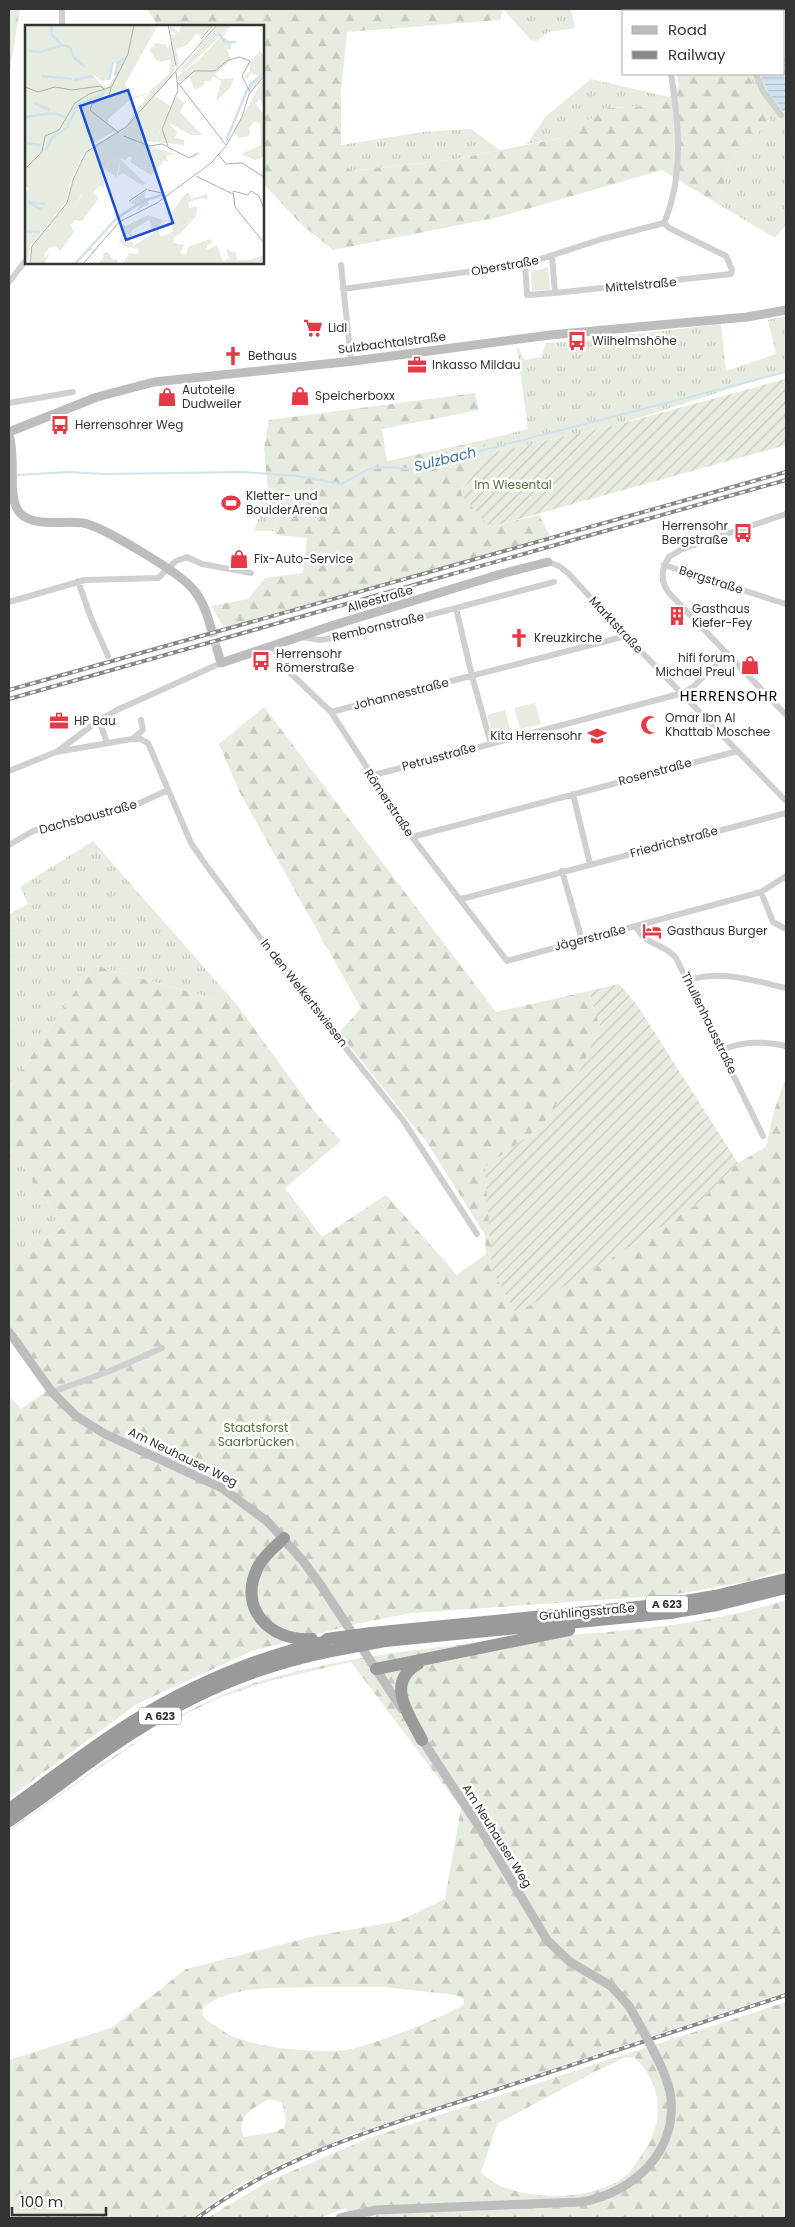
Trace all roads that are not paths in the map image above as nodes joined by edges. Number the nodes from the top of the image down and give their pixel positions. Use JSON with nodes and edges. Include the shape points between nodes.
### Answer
{"nodes":[{"id":1,"x":62,"y":9,"type":"edge"},
{"id":2,"x":62,"y":25,"type":"edge"},
{"id":3,"x":671,"y":75,"type":"edge"},
{"id":4,"x":756,"y":75,"type":"edge"},
{"id":5,"x":781,"y":114,"type":"dead end"},
{"id":6,"x":664,"y":223,"type":"junction"},
{"id":7,"x":552,"y":257,"type":"junction"},
{"id":8,"x":25,"y":261,"type":"edge"},
{"id":9,"x":525,"y":264,"type":"junction"},
{"id":10,"x":341,"y":265,"type":"dead end"},
{"id":11,"x":9,"y":282,"type":"edge"},
{"id":12,"x":343,"y":290,"type":"junction"},
{"id":13,"x":555,"y":293,"type":"junction"},
{"id":14,"x":786,"y":310,"type":"edge"},
{"id":15,"x":350,"y":361,"type":"junction"},
{"id":16,"x":73,"y":392,"type":"dead end"},
{"id":17,"x":9,"y":403,"type":"edge"},
{"id":18,"x":9,"y":434,"type":"edge"},
{"id":19,"x":786,"y":514,"type":"edge"},
{"id":20,"x":548,"y":562,"type":"joint"},
{"id":21,"x":664,"y":565,"type":"junction"},
{"id":22,"x":168,"y":570,"type":"junction"},
{"id":23,"x":251,"y":572,"type":"dead end"},
{"id":24,"x":78,"y":581,"type":"junction"},
{"id":25,"x":554,"y":582,"type":"dead end"},
{"id":26,"x":9,"y":602,"type":"edge"},
{"id":27,"x":786,"y":604,"type":"edge"},
{"id":28,"x":456,"y":608,"type":"junction"},
{"id":29,"x":211,"y":628,"type":"tunnel mouth"},
{"id":30,"x":626,"y":636,"type":"junction"},
{"id":31,"x":300,"y":637,"type":"junction"},
{"id":32,"x":272,"y":646,"type":"junction"},
{"id":33,"x":217,"y":649,"type":"tunnel mouth"},
{"id":34,"x":727,"y":653,"type":"junction"},
{"id":35,"x":108,"y":656,"type":"dead end"},
{"id":36,"x":221,"y":663,"type":"junction"},
{"id":37,"x":472,"y":676,"type":"junction"},
{"id":38,"x":683,"y":694,"type":"junction"},
{"id":39,"x":331,"y":712,"type":"junction"},
{"id":40,"x":786,"y":715,"type":"edge"},
{"id":41,"x":100,"y":720,"type":"junction"},
{"id":42,"x":141,"y":720,"type":"dead end"},
{"id":43,"x":132,"y":739,"type":"junction"},
{"id":44,"x":107,"y":744,"type":"junction"},
{"id":45,"x":491,"y":744,"type":"junction"},
{"id":46,"x":738,"y":750,"type":"junction"},
{"id":47,"x":56,"y":752,"type":"junction"},
{"id":48,"x":9,"y":771,"type":"edge"},
{"id":49,"x":370,"y":776,"type":"junction"},
{"id":50,"x":168,"y":790,"type":"junction"},
{"id":51,"x":573,"y":794,"type":"junction"},
{"id":52,"x":786,"y":801,"type":"edge"},
{"id":53,"x":786,"y":813,"type":"edge"},
{"id":54,"x":412,"y":837,"type":"junction"},
{"id":55,"x":9,"y":845,"type":"edge"},
{"id":56,"x":590,"y":864,"type":"junction"},
{"id":57,"x":562,"y":871,"type":"junction"},
{"id":58,"x":786,"y":876,"type":"edge"},
{"id":59,"x":761,"y":892,"type":"junction"},
{"id":60,"x":461,"y":899,"type":"junction"},
{"id":61,"x":636,"y":927,"type":"junction"},
{"id":62,"x":786,"y":929,"type":"edge"},
{"id":63,"x":582,"y":940,"type":"junction"},
{"id":64,"x":507,"y":961,"type":"joint"},
{"id":65,"x":688,"y":980,"type":"junction"},
{"id":66,"x":786,"y":988,"type":"edge"},
{"id":67,"x":786,"y":1046,"type":"edge"},
{"id":68,"x":721,"y":1050,"type":"junction"},
{"id":69,"x":763,"y":1136,"type":"dead end"},
{"id":70,"x":478,"y":1234,"type":"dead end"},
{"id":71,"x":9,"y":1332,"type":"edge"},
{"id":72,"x":162,"y":1348,"type":"dead end"},
{"id":73,"x":52,"y":1392,"type":"junction"},
{"id":74,"x":284,"y":1538,"type":"junction"},
{"id":75,"x":786,"y":1579,"type":"edge"},
{"id":76,"x":786,"y":1588,"type":"edge"},
{"id":77,"x":616,"y":1619,"type":"junction"},
{"id":78,"x":385,"y":1636,"type":"junction"},
{"id":79,"x":328,"y":1644,"type":"junction"},
{"id":80,"x":428,"y":1660,"type":"junction"},
{"id":81,"x":376,"y":1669,"type":"junction"},
{"id":82,"x":422,"y":1740,"type":"junction"},
{"id":83,"x":9,"y":1809,"type":"edge"},
{"id":84,"x":9,"y":1820,"type":"edge"},
{"id":85,"x":340,"y":2218,"type":"edge"}],
"edges":[{"from":1,"to":2,"type":"street"},
{"from":3,"to":6,"type":"street","via":[[678,134],[678,170]]},
{"from":4,"to":5,"type":"street","via":[[763,91]]},
{"from":6,"to":7,"type":"street","name":"Oberstraße","via":[[602,239]]},
{"from":6,"to":13,"type":"street","name":"Mittelstraße","via":[[726,256],[731,274]]},
{"from":7,"to":9,"type":"street","name":"Oberstraße"},
{"from":7,"to":13,"type":"street"},
{"from":8,"to":11,"type":"street"},
{"from":9,"to":12,"type":"street","name":"Oberstraße"},
{"from":9,"to":13,"type":"street","name":"Mittelstraße","via":[[527,295]]},
{"from":10,"to":12,"type":"street"},
{"from":12,"to":15,"type":"street"},
{"from":14,"to":15,"type":"street","name":"Sulzbachtalstraße","via":[[747,317],[550,334]]},
{"from":15,"to":18,"type":"street","name":"Sulzbachtalstraße","via":[[137,385],[97,397]]},
{"from":16,"to":17,"type":"street"},
{"from":18,"to":22,"type":"street","via":[[13,449],[12,497],[22,514],[31,520],[84,523],[97,527]]},
{"from":19,"to":21,"type":"street","via":[[695,545],[668,557]]},
{"from":20,"to":30,"type":"street","name":"Marktstraße","via":[[568,573]]},
{"from":20,"to":31,"type":"street","name":"Alleestraße"},
{"from":21,"to":27,"type":"street","name":"Bergstraße"},
{"from":21,"to":34,"type":"street","via":[[662,584]]},
{"from":22,"to":23,"type":"street","via":[[176,561],[187,557],[202,564]]},
{"from":22,"to":24,"type":"street","via":[[162,576],[150,579]]},
{"from":22,"to":29,"type":"street","via":[[195,591]]},
{"from":24,"to":26,"type":"street"},
{"from":24,"to":35,"type":"street"},
{"from":25,"to":28,"type":"street","name":"Rembornstraße"},
{"from":28,"to":31,"type":"street","name":"Rembornstraße","via":[[336,638]]},
{"from":28,"to":37,"type":"street"},
{"from":30,"to":37,"type":"street","name":"Johannesstraße"},
{"from":30,"to":38,"type":"street","name":"Marktstraße"},
{"from":31,"to":32,"type":"street","name":"Alleestraße"},
{"from":32,"to":36,"type":"street","name":"Alleestraße"},
{"from":32,"to":39,"type":"street","name":"Römerstraße","via":[[282,665]]},
{"from":33,"to":36,"type":"street"},
{"from":34,"to":38,"type":"street"},
{"from":34,"to":40,"type":"street"},
{"from":36,"to":41,"type":"street"},
{"from":37,"to":39,"type":"street","name":"Johannesstraße"},
{"from":37,"to":45,"type":"street"},
{"from":38,"to":45,"type":"street","name":"Petrusstraße"},
{"from":38,"to":46,"type":"street","name":"Marktstraße"},
{"from":39,"to":49,"type":"street","name":"Römerstraße"},
{"from":41,"to":44,"type":"street"},
{"from":41,"to":47,"type":"street"},
{"from":42,"to":43,"type":"street","via":[[143,730]]},
{"from":43,"to":44,"type":"street"},
{"from":43,"to":50,"type":"street","name":"In den Welkertswiesen","via":[[148,743]]},
{"from":44,"to":47,"type":"street"},
{"from":45,"to":49,"type":"street","name":"Petrusstraße"},
{"from":46,"to":51,"type":"street","name":"Rosenstraße"},
{"from":46,"to":52,"type":"street","name":"Marktstraße"},
{"from":47,"to":48,"type":"street"},
{"from":49,"to":54,"type":"street","name":"Römerstraße"},
{"from":50,"to":55,"type":"street","name":"Dachsbaustraße","via":[[131,808],[32,831]]},
{"from":50,"to":70,"type":"street","name":"In den Welkertswiesen","via":[[191,843],[206,866],[403,1120]]},
{"from":51,"to":54,"type":"street","name":"Rosenstraße"},
{"from":51,"to":56,"type":"street"},
{"from":53,"to":56,"type":"street","name":"Friedrichstraße"},
{"from":54,"to":60,"type":"street","name":"Römerstraße"},
{"from":56,"to":57,"type":"street","name":"Friedrichstraße"},
{"from":57,"to":60,"type":"street","name":"Friedrichstraße"},
{"from":57,"to":63,"type":"street"},
{"from":58,"to":59,"type":"street","name":"Jägerstraße"},
{"from":59,"to":61,"type":"street","name":"Jägerstraße"},
{"from":59,"to":62,"type":"street","via":[[773,922]]},
{"from":60,"to":64,"type":"street","name":"Römerstraße"},
{"from":61,"to":63,"type":"street","name":"Jägerstraße"},
{"from":61,"to":65,"type":"street","name":"Thullenhausstraße","via":[[642,938],[670,950]]},
{"from":63,"to":64,"type":"street","name":"Jägerstraße"},
{"from":65,"to":66,"type":"street","via":[[709,974]]},
{"from":65,"to":68,"type":"street","name":"Thullenhausstraße"},
{"from":67,"to":68,"type":"street","via":[[756,1042],[736,1044]]},
{"from":68,"to":69,"type":"street","name":"Thullenhausstraße"},
{"from":71,"to":73,"type":"street","name":"Am Neuhauser Weg"},
{"from":72,"to":73,"type":"street"},
{"from":73,"to":74,"type":"street","name":"Am Neuhauser Weg","via":[[76,1416],[105,1434],[222,1488],[258,1513]]},
{"from":74,"to":79,"type":"highway","via":[[259,1564],[252,1581],[252,1603],[263,1622],[279,1635]]},
{"from":74,"to":81,"type":"street","name":"Am Neuhauser Weg","via":[[322,1587]]},
{"from":75,"to":78,"type":"highway","name":"Grühlingsstraße","number":"A 623","via":[[659,1605]]},
{"from":76,"to":77,"type":"highway","number":"A 623","via":[[717,1605]]},
{"from":77,"to":78,"type":"highway","number":"A 623"},
{"from":77,"to":80,"type":"highway"},
{"from":78,"to":79,"type":"highway","number":"A 623","bridge":true},
{"from":78,"to":79,"type":"highway","number":"A 623","bridge":true,"via":[[371,1633]]},
{"from":79,"to":83,"type":"highway","number":"A 623","via":[[252,1663],[181,1694],[129,1724]]},
{"from":79,"to":84,"type":"highway","number":"A 623","via":[[186,1701],[134,1731]]},
{"from":80,"to":81,"type":"highway"},
{"from":80,"to":82,"type":"highway","via":[[407,1671],[401,1693],[403,1704]]},
{"from":81,"to":82,"type":"street","name":"Am Neuhauser Weg"},
{"from":82,"to":85,"type":"street","name":"Am Neuhauser Weg","bridge":true,"via":[[480,1828],[547,1940],[562,1956],[603,1980],[629,2006],[663,2069],[670,2093],[669,2123],[655,2158],[629,2185],[611,2194],[581,2202],[384,2209]]}]}
